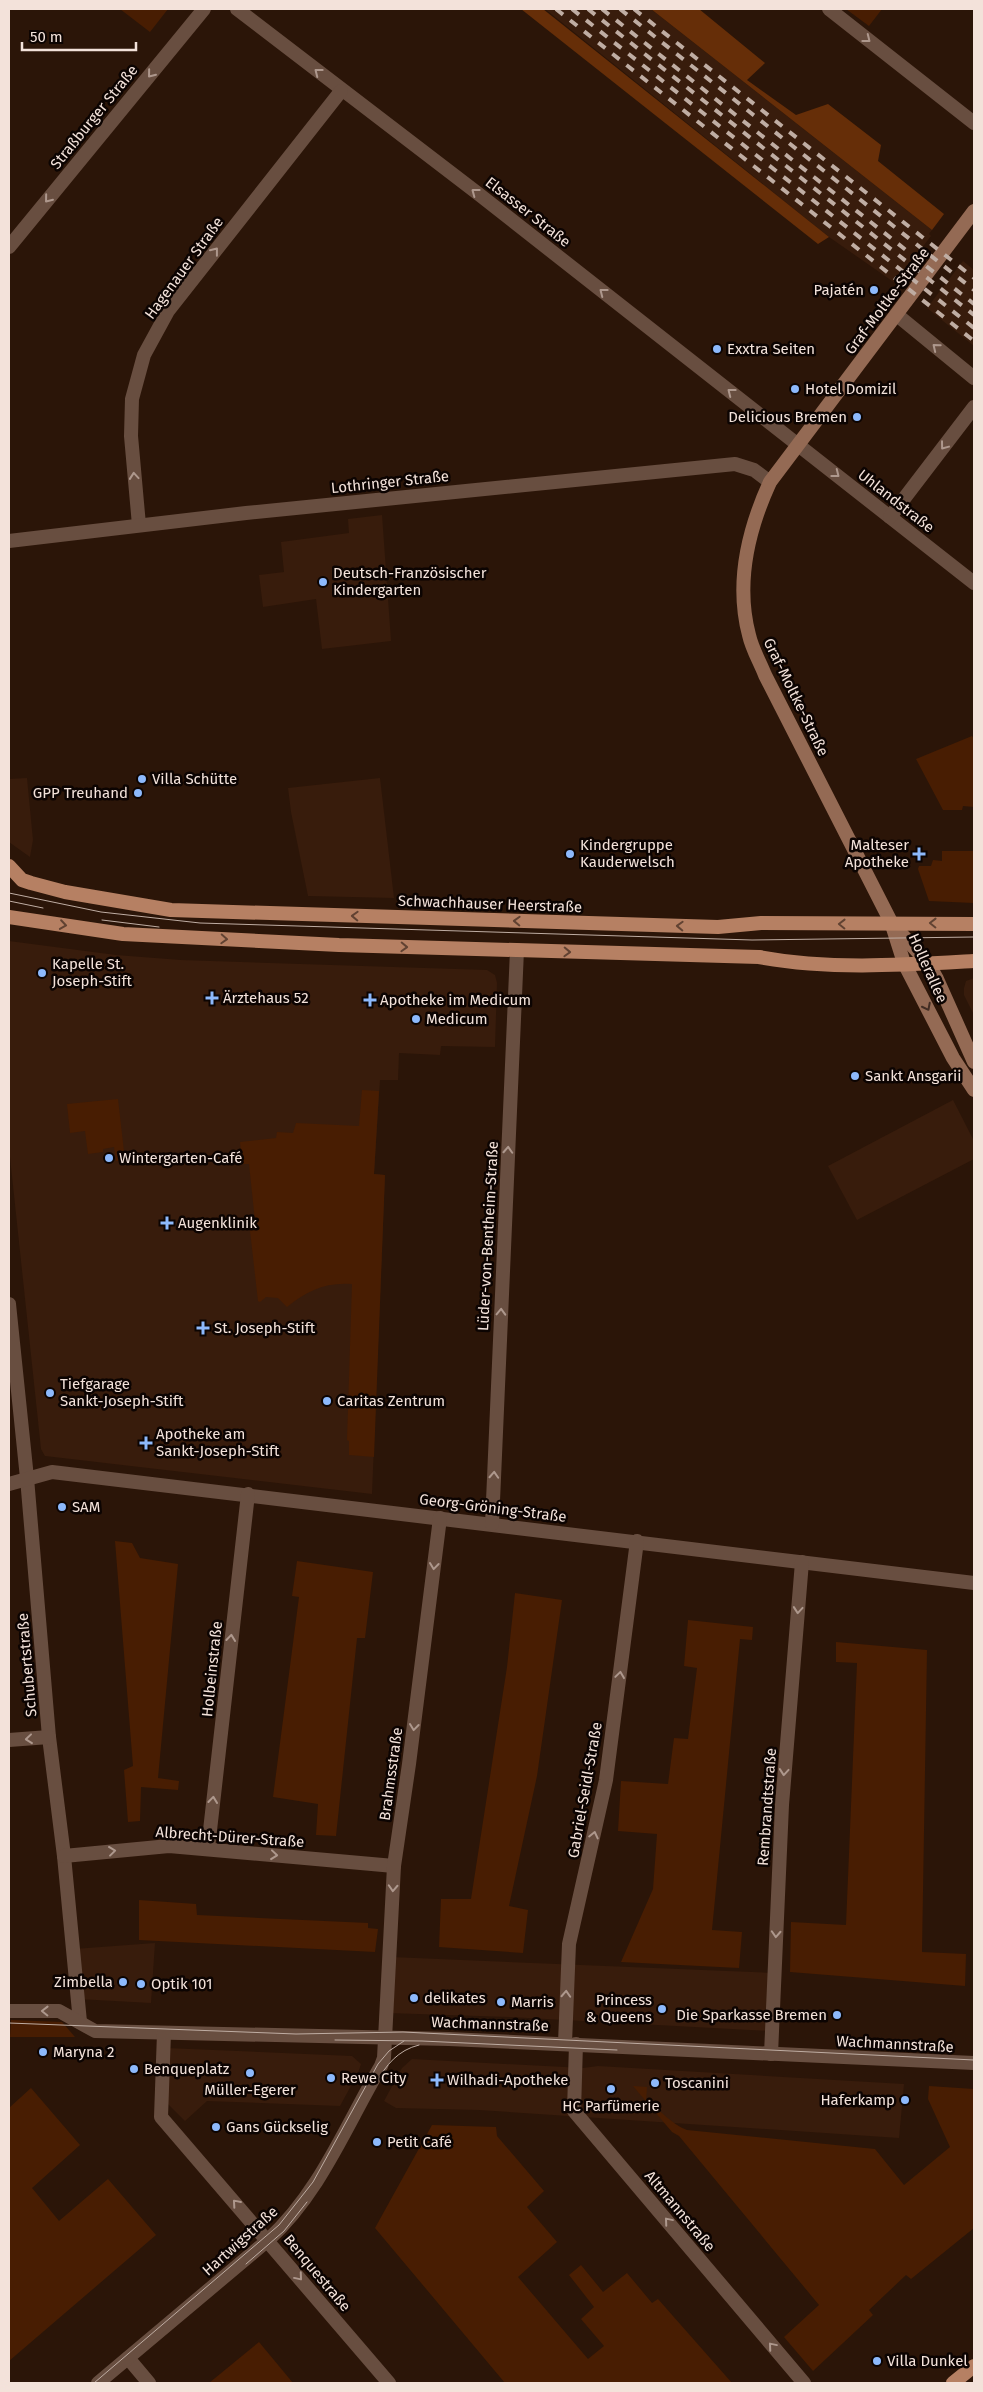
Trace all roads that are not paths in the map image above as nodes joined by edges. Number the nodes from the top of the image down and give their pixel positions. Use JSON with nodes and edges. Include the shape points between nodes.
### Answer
{"nodes":[{"id":1,"x":204,"y":9,"type":"edge"},
{"id":2,"x":237,"y":9,"type":"edge"},
{"id":3,"x":829,"y":9,"type":"edge"},
{"id":4,"x":341,"y":91,"type":"junction"},
{"id":5,"x":974,"y":124,"type":"edge"},
{"id":6,"x":974,"y":211,"type":"edge"},
{"id":7,"x":9,"y":247,"type":"edge"},
{"id":8,"x":897,"y":315,"type":"junction"},
{"id":9,"x":974,"y":378,"type":"edge"},
{"id":10,"x":974,"y":407,"type":"edge"},
{"id":11,"x":797,"y":444,"type":"junction"},
{"id":12,"x":770,"y":482,"type":"junction"},
{"id":13,"x":890,"y":517,"type":"junction"},
{"id":14,"x":139,"y":525,"type":"junction"},
{"id":15,"x":9,"y":541,"type":"edge"},
{"id":16,"x":974,"y":584,"type":"edge"},
{"id":17,"x":9,"y":866,"type":"edge"},
{"id":18,"x":16,"y":878,"type":"edge"},
{"id":19,"x":9,"y":917,"type":"edge"},
{"id":20,"x":891,"y":922,"type":"junction"},
{"id":21,"x":974,"y":924,"type":"edge"},
{"id":22,"x":517,"y":950,"type":"junction"},
{"id":23,"x":974,"y":961,"type":"edge"},
{"id":24,"x":904,"y":963,"type":"junction"},
{"id":25,"x":928,"y":963,"type":"junction"},
{"id":26,"x":974,"y":1062,"type":"edge"},
{"id":27,"x":974,"y":1090,"type":"edge"},
{"id":28,"x":9,"y":1304,"type":"edge"},
{"id":29,"x":27,"y":1478,"type":"junction"},
{"id":30,"x":9,"y":1484,"type":"edge"},
{"id":31,"x":248,"y":1494,"type":"junction"},
{"id":32,"x":440,"y":1518,"type":"junction"},
{"id":33,"x":492,"y":1524,"type":"junction"},
{"id":34,"x":637,"y":1541,"type":"junction"},
{"id":35,"x":802,"y":1562,"type":"junction"},
{"id":36,"x":974,"y":1583,"type":"edge"},
{"id":37,"x":49,"y":1736,"type":"junction"},
{"id":38,"x":9,"y":1740,"type":"edge"},
{"id":39,"x":208,"y":1848,"type":"junction"},
{"id":40,"x":64,"y":1856,"type":"junction"},
{"id":41,"x":394,"y":1866,"type":"junction"},
{"id":42,"x":9,"y":2011,"type":"edge"},
{"id":43,"x":80,"y":2022,"type":"junction"},
{"id":44,"x":164,"y":2033,"type":"junction"},
{"id":45,"x":384,"y":2037,"type":"junction"},
{"id":46,"x":570,"y":2043,"type":"junction"},
{"id":47,"x":771,"y":2054,"type":"junction"},
{"id":48,"x":974,"y":2063,"type":"edge"},
{"id":49,"x":268,"y":2240,"type":"junction"},
{"id":50,"x":128,"y":2358,"type":"junction"},
{"id":51,"x":974,"y":2366,"type":"edge"},
{"id":52,"x":98,"y":2383,"type":"edge"},
{"id":53,"x":149,"y":2383,"type":"edge"},
{"id":54,"x":389,"y":2383,"type":"edge"},
{"id":55,"x":804,"y":2383,"type":"edge"},
{"id":56,"x":953,"y":2383,"type":"edge"}],
"edges":[{"from":1,"to":7,"type":"street","name":"Straßburger Straße","one_way":true},
{"from":4,"to":2,"type":"street","name":"Elsasser Straße","one_way":true},
{"from":3,"to":5,"type":"street","one_way":true},
{"from":11,"to":4,"type":"street","name":"Elsasser Straße","one_way":true,"via":[[476,192]]},
{"from":14,"to":4,"type":"street","name":"Hagenauer Straße","one_way":true,"via":[[131,426],[132,399],[144,355],[168,311]]},
{"from":6,"to":8,"type":"main road","name":"Graf-Moltke-Straße"},
{"from":9,"to":8,"type":"street","one_way":true},
{"from":8,"to":11,"type":"main road","name":"Graf-Moltke-Straße"},
{"from":10,"to":13,"type":"street","one_way":true},
{"from":11,"to":12,"type":"main road","name":"Graf-Moltke-Straße"},
{"from":11,"to":13,"type":"street","name":"Uhlandstraße","one_way":true},
{"from":12,"to":14,"type":"street","name":"Lothringer Straße","via":[[754,470],[735,464]]},
{"from":12,"to":20,"type":"main road","name":"Graf-Moltke-Straße","via":[[754,516],[745,555],[742,599],[749,636],[765,675]]},
{"from":13,"to":16,"type":"street","name":"Uhlandstraße"},
{"from":14,"to":15,"type":"street","name":"Lothringer Straße"},
{"from":17,"to":18,"type":"main road"},
{"from":20,"to":18,"type":"main road","name":"Schwachhauser Heerstraße","one_way":true,"via":[[761,923],[718,927],[171,910],[65,892]]},
{"from":19,"to":22,"type":"main road","one_way":true,"via":[[123,934]]},
{"from":21,"to":20,"type":"main road","name":"Schwachhauser Heerstraße","one_way":true},
{"from":20,"to":24,"type":"main road","name":"Hollerallee"},
{"from":20,"to":25,"type":"main road","name":"Hollerallee"},
{"from":22,"to":24,"type":"main road","one_way":true,"via":[[759,958],[788,962]]},
{"from":33,"to":22,"type":"street","name":"Lüder-von-Bentheim-Straße","one_way":true},
{"from":23,"to":25,"type":"main road"},
{"from":24,"to":25,"type":"main road"},
{"from":24,"to":27,"type":"main road","name":"Hollerallee","one_way":true,"via":[[953,1058]]},
{"from":25,"to":26,"type":"main road","name":"Hollerallee"},
{"from":28,"to":29,"type":"street","name":"Schubertstraße"},
{"from":29,"to":30,"type":"street","name":"Georg-Gröning-Straße"},
{"from":29,"to":31,"type":"street","name":"Georg-Gröning-Straße","via":[[52,1472]]},
{"from":29,"to":37,"type":"street","name":"Schubertstraße"},
{"from":31,"to":32,"type":"street","name":"Georg-Gröning-Straße"},
{"from":39,"to":31,"type":"street","name":"Holbeinstraße","one_way":true},
{"from":32,"to":33,"type":"street","name":"Georg-Gröning-Straße"},
{"from":32,"to":41,"type":"street","name":"Brahmsstraße","one_way":true},
{"from":33,"to":34,"type":"street","name":"Georg-Gröning-Straße"},
{"from":34,"to":35,"type":"street","name":"Georg-Gröning-Straße"},
{"from":46,"to":34,"type":"street","name":"Gabriel-Seidl-Straße","one_way":true,"via":[[569,1944],[606,1780]]},
{"from":35,"to":36,"type":"street","name":"Georg-Gröning-Straße"},
{"from":35,"to":47,"type":"street","name":"Rembrandtstraße","one_way":true,"via":[[782,1804]]},
{"from":37,"to":38,"type":"street","one_way":true},
{"from":37,"to":40,"type":"street","name":"Schubertstraße"},
{"from":40,"to":39,"type":"street","name":"Albrecht-Dürer-Straße","one_way":true,"via":[[169,1846]]},
{"from":39,"to":41,"type":"street","name":"Albrecht-Dürer-Straße","one_way":true},
{"from":40,"to":43,"type":"street","name":"Schubertstraße"},
{"from":41,"to":45,"type":"street","name":"Brahmsstraße","one_way":true},
{"from":43,"to":42,"type":"street","name":"Wachmannstraße","one_way":true,"via":[[59,2011]]},
{"from":43,"to":44,"type":"street","name":"Wachmannstraße","via":[[95,2031]]},
{"from":44,"to":45,"type":"street","name":"Wachmannstraße"},
{"from":49,"to":44,"type":"street","name":"Benquestraße","one_way":true,"via":[[161,2117]]},
{"from":45,"to":46,"type":"street","name":"Wachmannstraße"},
{"from":45,"to":49,"type":"street","name":"Hartwigstraße","via":[[381,2066],[316,2183],[292,2217]]},
{"from":46,"to":47,"type":"street","name":"Wachmannstraße"},
{"from":55,"to":46,"type":"street","name":"Altmannstraße","one_way":true,"via":[[574,2112]]},
{"from":47,"to":48,"type":"street","name":"Wachmannstraße"},
{"from":49,"to":50,"type":"street","name":"Hartwigstraße"},
{"from":49,"to":54,"type":"street","name":"Benquestraße","one_way":true},
{"from":50,"to":52,"type":"street","name":"Hartwigstraße"},
{"from":50,"to":53,"type":"street"},
{"from":51,"to":56,"type":"main road"}]}
